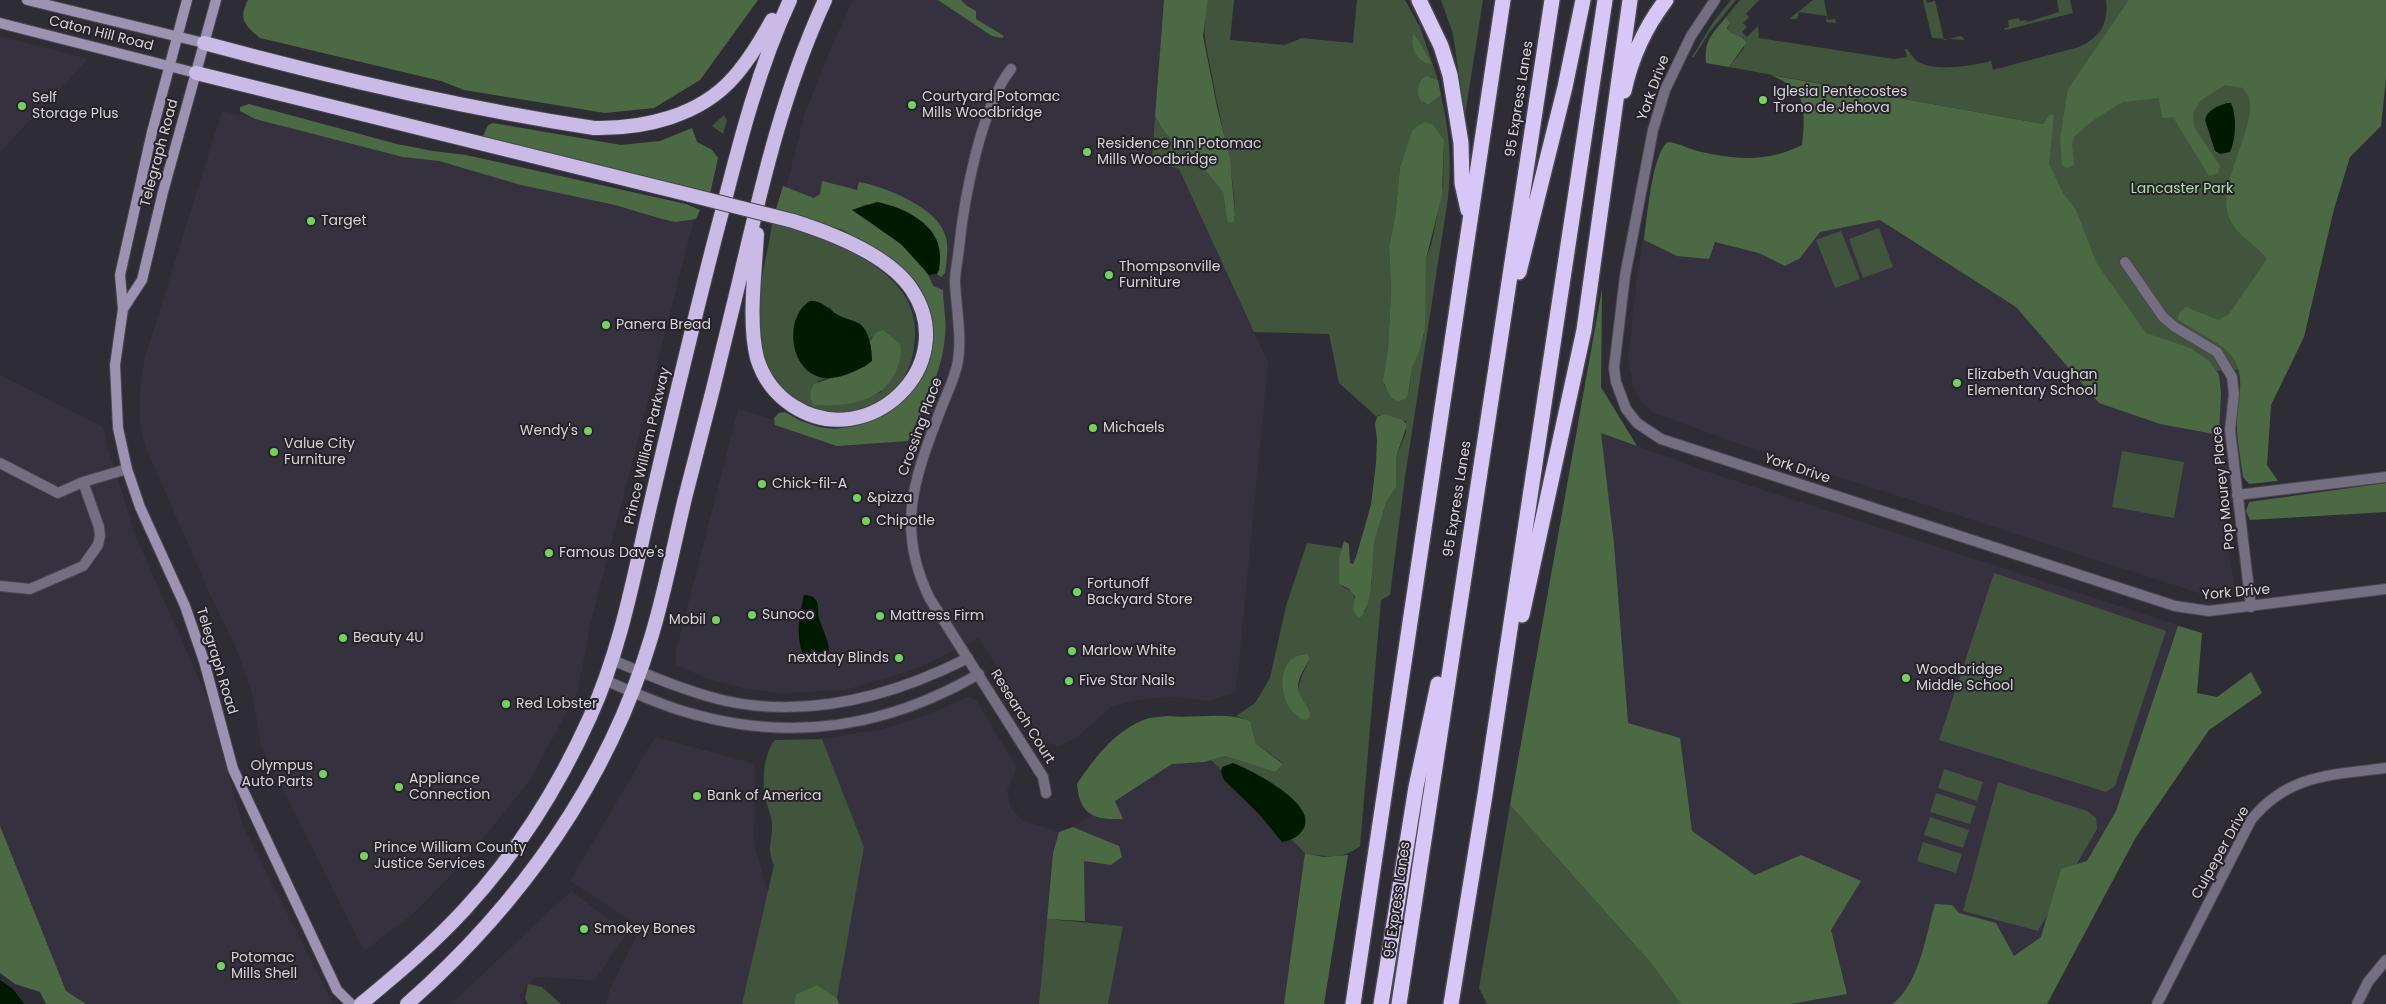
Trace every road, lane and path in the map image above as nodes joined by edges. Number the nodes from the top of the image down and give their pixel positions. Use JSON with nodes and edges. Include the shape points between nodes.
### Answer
{"nodes":[{"id":1,"x":27,"y":0,"type":"edge"},
{"id":2,"x":187,"y":0,"type":"edge"},
{"id":3,"x":216,"y":0,"type":"edge"},
{"id":4,"x":784,"y":0,"type":"edge"},
{"id":5,"x":790,"y":0,"type":"edge"},
{"id":6,"x":825,"y":0,"type":"edge"},
{"id":7,"x":1419,"y":0,"type":"edge"},
{"id":8,"x":1503,"y":0,"type":"edge"},
{"id":9,"x":1552,"y":0,"type":"edge"},
{"id":10,"x":1583,"y":0,"type":"edge"},
{"id":11,"x":1605,"y":0,"type":"edge"},
{"id":12,"x":1630,"y":0,"type":"edge"},
{"id":13,"x":1666,"y":0,"type":"edge"},
{"id":14,"x":1715,"y":0,"type":"edge"},
{"id":15,"x":0,"y":23,"type":"edge"},
{"id":16,"x":177,"y":36,"type":"junction"},
{"id":17,"x":204,"y":44,"type":"junction"},
{"id":18,"x":169,"y":66,"type":"junction"},
{"id":19,"x":1012,"y":69,"type":"dead end"},
{"id":20,"x":196,"y":72,"type":"junction"},
{"id":21,"x":1606,"y":170,"type":"junction"},
{"id":22,"x":758,"y":200,"type":"junction"},
{"id":23,"x":1470,"y":218,"type":"junction"},
{"id":24,"x":2125,"y":262,"type":"dead end"},
{"id":25,"x":123,"y":309,"type":"junction"},
{"id":26,"x":1495,"y":366,"type":"junction"},
{"id":27,"x":0,"y":463,"type":"edge"},
{"id":28,"x":127,"y":469,"type":"junction"},
{"id":29,"x":2386,"y":477,"type":"edge"},
{"id":30,"x":83,"y":482,"type":"junction"},
{"id":31,"x":2237,"y":495,"type":"junction"},
{"id":32,"x":1464,"y":570,"type":"junction"},
{"id":33,"x":0,"y":586,"type":"edge"},
{"id":34,"x":2386,"y":589,"type":"edge"},
{"id":35,"x":2251,"y":607,"type":"junction"},
{"id":36,"x":968,"y":658,"type":"junction"},
{"id":37,"x":612,"y":660,"type":"junction"},
{"id":38,"x":639,"y":671,"type":"junction"},
{"id":39,"x":979,"y":674,"type":"junction"},
{"id":40,"x":605,"y":680,"type":"junction"},
{"id":41,"x":632,"y":692,"type":"junction"},
{"id":42,"x":2386,"y":768,"type":"edge"},
{"id":43,"x":1046,"y":793,"type":"dead end"},
{"id":44,"x":1485,"y":795,"type":"junction"},
{"id":45,"x":2386,"y":960,"type":"edge"},
{"id":46,"x":351,"y":1004,"type":"edge"},
{"id":47,"x":361,"y":1004,"type":"edge"},
{"id":48,"x":407,"y":1004,"type":"edge"},
{"id":49,"x":1353,"y":1004,"type":"edge"},
{"id":50,"x":1381,"y":1004,"type":"edge"},
{"id":51,"x":1399,"y":1004,"type":"edge"},
{"id":52,"x":1450,"y":1004,"type":"edge"},
{"id":53,"x":2157,"y":1004,"type":"edge"},
{"id":54,"x":2357,"y":1004,"type":"edge"}],
"edges":[{"from":1,"to":16,"type":"main road","name":"Caton Hill Road"},
{"from":2,"to":16,"type":"main road","name":"Telegraph Road"},
{"from":3,"to":17,"type":"main road","name":"Telegraph Road"},
{"from":4,"to":17,"type":"highway","via":[[754,52],[720,90],[675,116],[613,128],[542,120],[450,103],[336,79]]},
{"from":5,"to":37,"type":"highway","name":"Prince William Parkway","via":[[772,40],[744,126],[701,289]]},
{"from":6,"to":22,"type":"highway","via":[[790,86]]},
{"from":7,"to":23,"type":"highway","via":[[1441,46],[1450,75],[1461,143],[1462,183]]},
{"from":8,"to":23,"type":"highway"},
{"from":9,"to":26,"type":"highway","name":"95 Express Lanes"},
{"from":10,"to":26,"type":"highway","via":[[1565,87]]},
{"from":11,"to":44,"type":"highway"},
{"from":12,"to":21,"type":"highway"},
{"from":13,"to":21,"type":"highway","via":[[1635,56]]},
{"from":14,"to":35,"type":"street","name":"York Drive","via":[[1677,62],[1662,97],[1625,276],[1614,368],[1620,396],[1637,423],[1670,442],[2175,606],[2209,611]]},
{"from":15,"to":18,"type":"main road","name":"Caton Hill Road"},
{"from":16,"to":17,"type":"main road","name":"Caton Hill Road"},
{"from":16,"to":18,"type":"main road","name":"Telegraph Road"},
{"from":17,"to":20,"type":"main road","name":"Telegraph Road"},
{"from":18,"to":20,"type":"main road","name":"Caton Hill Road"},
{"from":18,"to":25,"type":"main road","name":"Telegraph Road","via":[[120,276]]},
{"from":19,"to":36,"type":"street","name":"Crossing Place","via":[[996,94],[974,162],[961,222],[955,280],[958,362],[925,448],[911,508],[918,572],[930,599]]},
{"from":20,"to":22,"type":"highway","bridge":true,"via":[[690,196],[792,221],[830,233],[881,262],[901,278],[918,302],[926,330],[922,360],[915,374],[902,392],[872,414],[842,421],[812,416],[787,402],[765,377],[756,351],[754,310]]},
{"from":20,"to":25,"type":"main road","name":"Telegraph Road","via":[[142,280]]},
{"from":21,"to":44,"type":"highway","via":[[1584,330],[1524,603],[1506,710]]},
{"from":22,"to":38,"type":"highway","via":[[651,637]]},
{"from":23,"to":49,"type":"highway"},
{"from":24,"to":31,"type":"street","name":"Pop Mourey Place","via":[[2164,317],[2209,345],[2227,366],[2234,388],[2230,430]]},
{"from":25,"to":28,"type":"main road","name":"Telegraph Road","via":[[115,365],[115,398]]},
{"from":26,"to":32,"type":"highway","name":"95 Express Lanes"},
{"from":27,"to":30,"type":"street","via":[[58,493]]},
{"from":28,"to":30,"type":"street"},
{"from":28,"to":46,"type":"main road","name":"Telegraph Road","via":[[140,507],[192,626],[238,783],[337,990]]},
{"from":29,"to":31,"type":"street"},
{"from":30,"to":33,"type":"street","via":[[100,527],[98,545],[83,566],[30,589]]},
{"from":31,"to":35,"type":"street","name":"Pop Mourey Place"},
{"from":32,"to":50,"type":"highway","via":[[1416,786]]},
{"from":32,"to":51,"type":"highway","name":"95 Express Lanes"},
{"from":34,"to":35,"type":"street","name":"York Drive"},
{"from":36,"to":38,"type":"street","via":[[890,692],[848,702],[793,707],[724,700]]},
{"from":36,"to":39,"type":"street","name":"Research Court"},
{"from":37,"to":38,"type":"street"},
{"from":37,"to":40,"type":"highway","name":"Prince William Parkway"},
{"from":38,"to":41,"type":"highway"},
{"from":39,"to":41,"type":"street","via":[[951,690],[902,710],[849,724],[813,728],[765,728],[729,723],[686,712]]},
{"from":39,"to":43,"type":"street","name":"Research Court","via":[[1043,777]]},
{"from":40,"to":41,"type":"street"},
{"from":40,"to":47,"type":"highway","name":"Prince William Parkway","via":[[570,759],[491,879],[438,937]]},
{"from":41,"to":48,"type":"highway","via":[[577,804],[533,871],[478,937]]},
{"from":42,"to":53,"type":"street","name":"Culpeper Drive","via":[[2300,782],[2274,796],[2262,807],[2252,820]]},
{"from":44,"to":52,"type":"highway"},
{"from":45,"to":54,"type":"street","via":[[2368,982]]}]}
